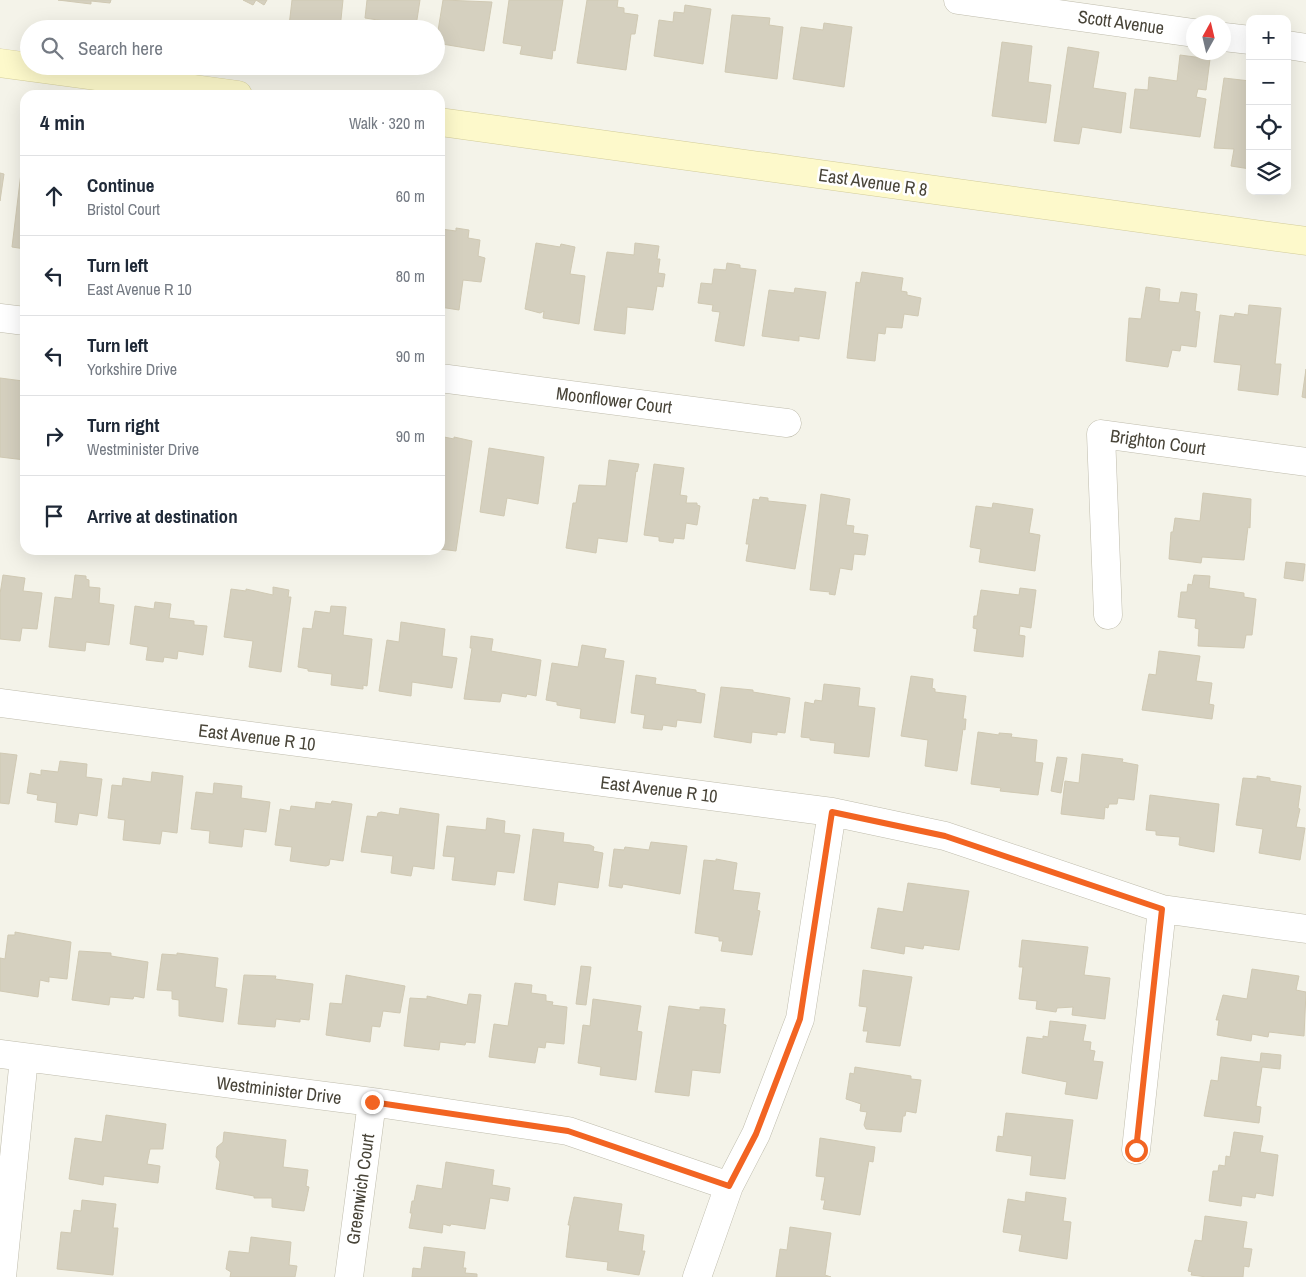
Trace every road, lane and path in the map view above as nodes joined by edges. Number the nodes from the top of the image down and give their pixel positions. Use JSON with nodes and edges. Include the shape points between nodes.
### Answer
{"nodes":[{"id":1,"x":958,"y":0,"type":"edge"},
{"id":2,"x":1186,"y":31,"type":"edge"},
{"id":3,"x":1231,"y":38,"type":"edge"},
{"id":4,"x":1246,"y":40,"type":"edge"},
{"id":5,"x":1291,"y":46,"type":"edge"},
{"id":6,"x":1306,"y":48,"type":"edge"},
{"id":7,"x":0,"y":64,"type":"edge"},
{"id":8,"x":20,"y":67,"type":"edge"},
{"id":9,"x":84,"y":75,"type":"edge"},
{"id":10,"x":200,"y":90,"type":"edge"},
{"id":11,"x":445,"y":123,"type":"edge"},
{"id":12,"x":1306,"y":241,"type":"edge"},
{"id":13,"x":0,"y":318,"type":"edge"},
{"id":14,"x":20,"y":320,"type":"edge"},
{"id":15,"x":445,"y":379,"type":"edge"},
{"id":16,"x":788,"y":423,"type":"dead end"},
{"id":17,"x":1306,"y":462,"type":"edge"},
{"id":18,"x":1108,"y":615,"type":"dead end"},
{"id":19,"x":0,"y":703,"type":"edge"},
{"id":20,"x":832,"y":812,"type":"junction"},
{"id":21,"x":1162,"y":909,"type":"junction"},
{"id":22,"x":1306,"y":929,"type":"edge"},
{"id":23,"x":12,"y":1056,"type":"edge"},
{"id":24,"x":372,"y":1102,"type":"junction"},
{"id":25,"x":1136,"y":1150,"type":"dead end"},
{"id":26,"x":729,"y":1186,"type":"junction"},
{"id":27,"x":2,"y":1277,"type":"edge"},
{"id":28,"x":349,"y":1277,"type":"edge"},
{"id":29,"x":697,"y":1277,"type":"edge"}],
"edges":[{"from":1,"to":2,"type":"street","name":"Scott Avenue"},
{"from":3,"to":4,"type":"street"},
{"from":5,"to":6,"type":"street"},
{"from":7,"to":8,"type":"street"},
{"from":9,"to":10,"type":"street"},
{"from":11,"to":12,"type":"street","name":"East Avenue R 8"},
{"from":13,"to":14,"type":"street"},
{"from":15,"to":16,"type":"street","name":"Moonflower Court"},
{"from":17,"to":18,"type":"street","name":"Brighton Court","via":[[1101,434]]},
{"from":19,"to":20,"type":"street","name":"East Avenue R 10"},
{"from":20,"to":21,"type":"street","name":"East Avenue R 10","via":[[945,836]]},
{"from":20,"to":26,"type":"street","via":[[800,1019],[756,1134]]},
{"from":21,"to":22,"type":"street","name":"East Avenue R 10"},
{"from":21,"to":25,"type":"street"},
{"from":23,"to":24,"type":"street","name":"Westminister Drive"},
{"from":23,"to":27,"type":"street"},
{"from":24,"to":26,"type":"street","name":"Westminister Drive","via":[[568,1131]]},
{"from":24,"to":28,"type":"street","name":"Greenwich Court"},
{"from":26,"to":29,"type":"street"}]}
